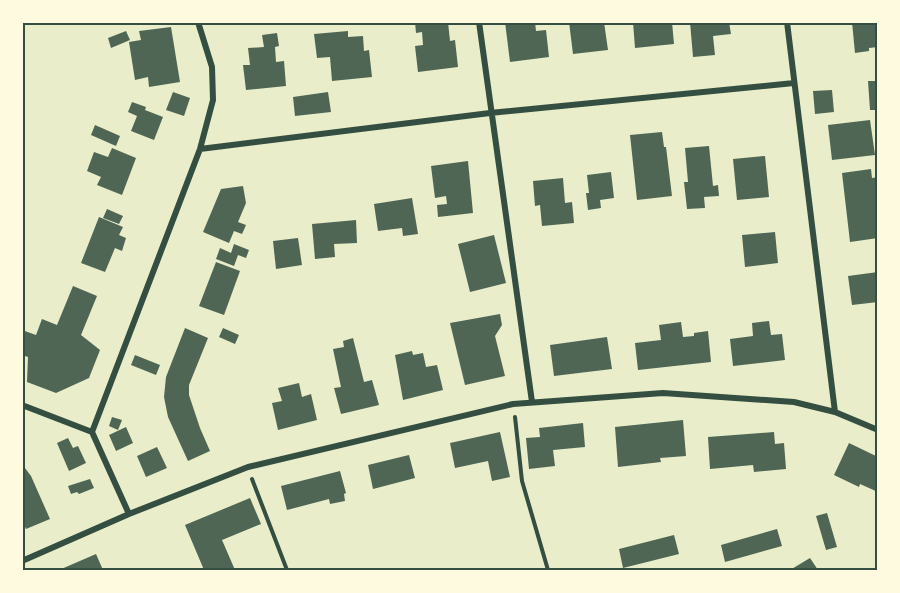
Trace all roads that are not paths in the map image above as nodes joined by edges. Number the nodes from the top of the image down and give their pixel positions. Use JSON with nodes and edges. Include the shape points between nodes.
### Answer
{"nodes":[{"id":1,"x":198,"y":22,"type":"edge"},
{"id":2,"x":479,"y":22,"type":"edge"},
{"id":3,"x":787,"y":22,"type":"edge"},
{"id":4,"x":794,"y":83,"type":"junction"},
{"id":5,"x":490,"y":113,"type":"junction"},
{"id":6,"x":200,"y":149,"type":"junction"},
{"id":7,"x":532,"y":402,"type":"junction"},
{"id":8,"x":22,"y":405,"type":"edge"},
{"id":9,"x":835,"y":412,"type":"junction"},
{"id":10,"x":878,"y":430,"type":"edge"},
{"id":11,"x":92,"y":432,"type":"junction"},
{"id":12,"x":129,"y":513,"type":"junction"},
{"id":13,"x":22,"y":561,"type":"edge"}],
"edges":[{"from":1,"to":6,"type":"street","via":[[212,67],[213,100]]},
{"from":2,"to":5,"type":"street"},
{"from":3,"to":4,"type":"street"},
{"from":4,"to":5,"type":"street"},
{"from":4,"to":9,"type":"street"},
{"from":5,"to":6,"type":"street"},
{"from":5,"to":7,"type":"street"},
{"from":6,"to":11,"type":"street"},
{"from":7,"to":9,"type":"street","via":[[663,393],[794,402]]},
{"from":7,"to":12,"type":"street","via":[[248,467]]},
{"from":8,"to":11,"type":"street"},
{"from":9,"to":10,"type":"street"},
{"from":11,"to":12,"type":"street"},
{"from":12,"to":13,"type":"street"}]}
